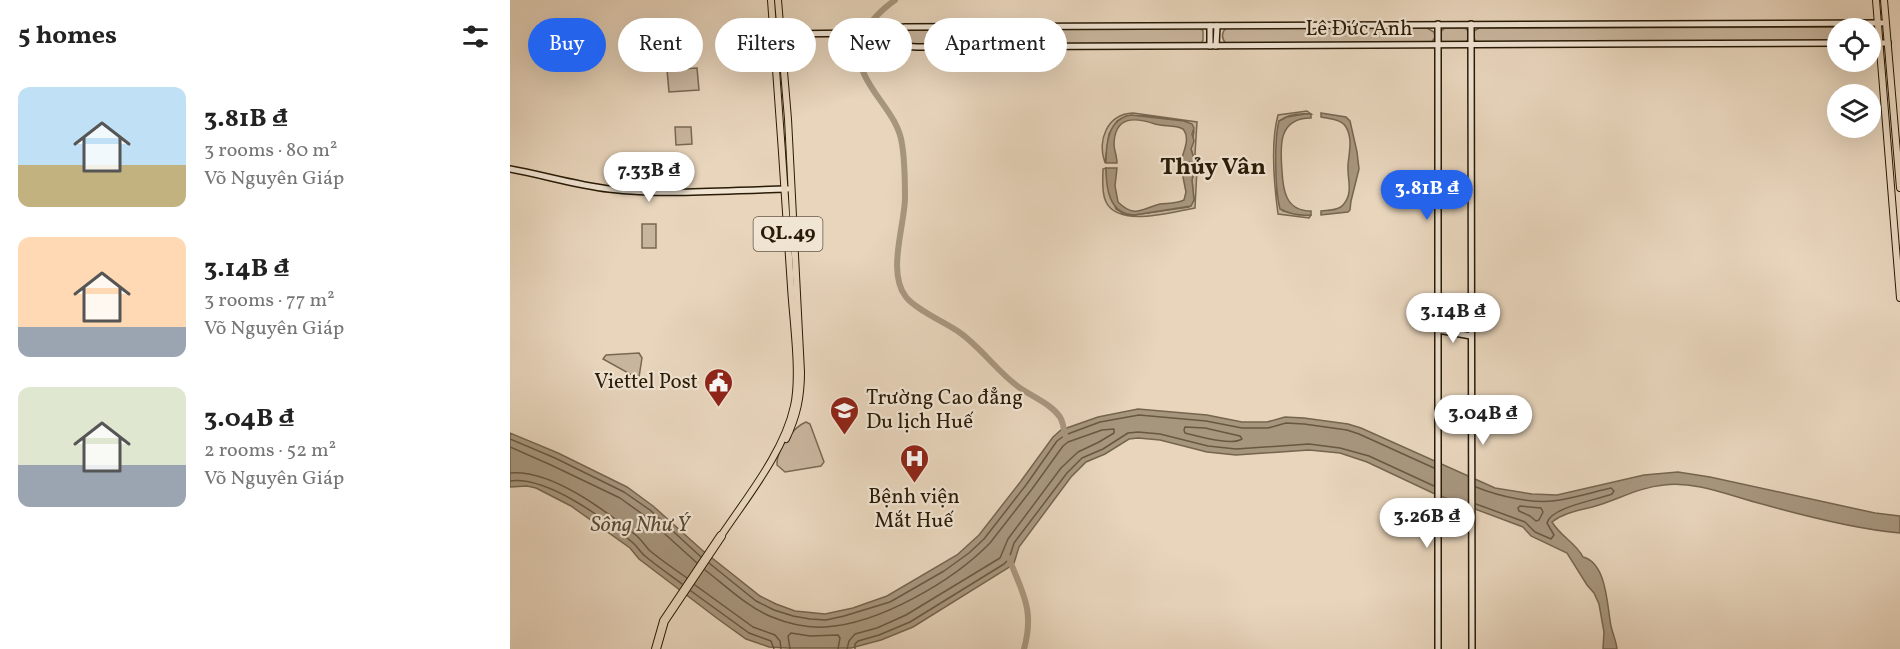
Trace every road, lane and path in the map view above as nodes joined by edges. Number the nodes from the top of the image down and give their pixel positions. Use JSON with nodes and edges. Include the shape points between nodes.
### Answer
{"nodes":[{"id":1,"x":771,"y":0,"type":"edge"},
{"id":2,"x":778,"y":0,"type":"edge"},
{"id":3,"x":1876,"y":0,"type":"edge"},
{"id":4,"x":1884,"y":0,"type":"edge"},
{"id":5,"x":780,"y":18,"type":"edge"},
{"id":6,"x":1877,"y":18,"type":"edge"},
{"id":7,"x":1827,"y":23,"type":"edge"},
{"id":8,"x":1881,"y":23,"type":"edge"},
{"id":9,"x":1886,"y":23,"type":"junction"},
{"id":10,"x":1438,"y":24,"type":"junction"},
{"id":11,"x":1471,"y":24,"type":"junction"},
{"id":12,"x":1213,"y":26,"type":"junction"},
{"id":13,"x":912,"y":27,"type":"edge"},
{"id":14,"x":1881,"y":43,"type":"edge"},
{"id":15,"x":1888,"y":43,"type":"junction"},
{"id":16,"x":1827,"y":44,"type":"edge"},
{"id":17,"x":1438,"y":45,"type":"junction"},
{"id":18,"x":1471,"y":45,"type":"junction"},
{"id":19,"x":912,"y":46,"type":"edge"},
{"id":20,"x":1213,"y":46,"type":"junction"},
{"id":21,"x":1881,"y":67,"type":"edge"},
{"id":22,"x":784,"y":72,"type":"edge"},
{"id":23,"x":1888,"y":150,"type":"junction"},
{"id":24,"x":1898,"y":150,"type":"junction"},
{"id":25,"x":510,"y":169,"type":"edge"},
{"id":26,"x":1900,"y":188,"type":"edge"},
{"id":27,"x":789,"y":189,"type":"junction"},
{"id":28,"x":1900,"y":298,"type":"edge"},
{"id":29,"x":1438,"y":327,"type":"junction"},
{"id":30,"x":1471,"y":332,"type":"junction"},
{"id":31,"x":721,"y":536,"type":"joint"},
{"id":32,"x":656,"y":649,"type":"edge"},
{"id":33,"x":1438,"y":649,"type":"edge"},
{"id":34,"x":1472,"y":649,"type":"edge"}],
"edges":[{"from":1,"to":27,"type":"main road","number":"QL.49"},
{"from":2,"to":5,"type":"main road","number":"QL.49"},
{"from":3,"to":6,"type":"main road"},
{"from":4,"to":9,"type":"main road"},
{"from":7,"to":11,"type":"street","name":"Lê Đức Anh"},
{"from":8,"to":9,"type":"street","name":"Lê Đức Anh"},
{"from":9,"to":15,"type":"main road"},
{"from":10,"to":11,"type":"street","name":"Lê Đức Anh"},
{"from":10,"to":12,"type":"street","name":"Lê Đức Anh"},
{"from":10,"to":17,"type":"street"},
{"from":11,"to":18,"type":"street"},
{"from":12,"to":13,"type":"street","name":"Lê Đức Anh"},
{"from":12,"to":20,"type":"street"},
{"from":14,"to":15,"type":"street"},
{"from":15,"to":24,"type":"main road"},
{"from":16,"to":18,"type":"street","name":"Lê Đức Anh"},
{"from":17,"to":18,"type":"street","name":"Lê Đức Anh"},
{"from":17,"to":20,"type":"street","name":"Lê Đức Anh"},
{"from":17,"to":29,"type":"street"},
{"from":18,"to":30,"type":"street"},
{"from":19,"to":20,"type":"street","name":"Lê Đức Anh"},
{"from":21,"to":23,"type":"main road"},
{"from":22,"to":27,"type":"main road","number":"QL.49"},
{"from":23,"to":24,"type":"main road"},
{"from":23,"to":28,"type":"main road"},
{"from":24,"to":26,"type":"main road"},
{"from":25,"to":27,"type":"street","via":[[616,190]]},
{"from":27,"to":31,"type":"main road","number":"QL.49","via":[[801,390],[795,421],[773,462]]},
{"from":29,"to":30,"type":"street"},
{"from":29,"to":33,"type":"street"},
{"from":30,"to":34,"type":"street"},
{"from":31,"to":32,"type":"highway","number":"QL.49","via":[[671,609],[661,627]]}]}
